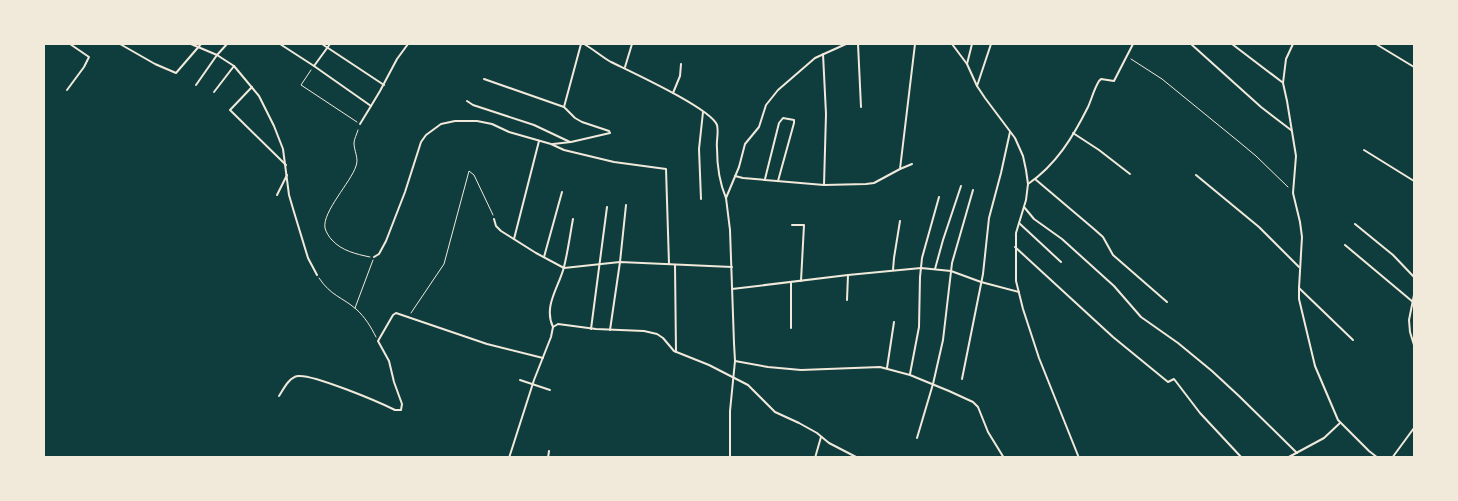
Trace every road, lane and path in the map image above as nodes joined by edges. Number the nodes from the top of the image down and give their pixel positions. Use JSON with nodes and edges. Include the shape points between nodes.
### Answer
{"nodes":[{"id":1,"x":70,"y":44,"type":"edge"},
{"id":2,"x":120,"y":44,"type":"edge"},
{"id":3,"x":191,"y":44,"type":"edge"},
{"id":4,"x":201,"y":44,"type":"edge"},
{"id":5,"x":227,"y":44,"type":"edge"},
{"id":6,"x":280,"y":44,"type":"edge"},
{"id":7,"x":322,"y":44,"type":"edge"},
{"id":8,"x":330,"y":44,"type":"edge"},
{"id":9,"x":408,"y":44,"type":"edge"},
{"id":10,"x":583,"y":44,"type":"edge"},
{"id":11,"x":632,"y":44,"type":"edge"},
{"id":12,"x":846,"y":44,"type":"edge"},
{"id":13,"x":858,"y":44,"type":"edge"},
{"id":14,"x":915,"y":44,"type":"edge"},
{"id":15,"x":952,"y":44,"type":"edge"},
{"id":16,"x":972,"y":44,"type":"edge"},
{"id":17,"x":991,"y":44,"type":"edge"},
{"id":18,"x":1133,"y":44,"type":"edge"},
{"id":19,"x":1191,"y":44,"type":"edge"},
{"id":20,"x":1232,"y":44,"type":"edge"},
{"id":21,"x":1293,"y":44,"type":"edge"},
{"id":22,"x":1376,"y":44,"type":"edge"},
{"id":23,"x":198,"y":47,"type":"junction"},
{"id":24,"x":328,"y":47,"type":"junction"},
{"id":25,"x":823,"y":54,"type":"junction"},
{"id":26,"x":217,"y":55,"type":"junction"},
{"id":27,"x":1127,"y":56,"type":"junction"},
{"id":28,"x":681,"y":64,"type":"dead end"},
{"id":29,"x":967,"y":64,"type":"junction"},
{"id":30,"x":234,"y":66,"type":"junction"},
{"id":31,"x":314,"y":66,"type":"junction"},
{"id":32,"x":1414,"y":67,"type":"edge"},
{"id":33,"x":625,"y":68,"type":"junction"},
{"id":34,"x":484,"y":79,"type":"dead end"},
{"id":35,"x":1282,"y":83,"type":"junction"},
{"id":36,"x":384,"y":85,"type":"junction"},
{"id":37,"x":196,"y":86,"type":"dead end"},
{"id":38,"x":977,"y":86,"type":"junction"},
{"id":39,"x":252,"y":87,"type":"junction"},
{"id":40,"x":67,"y":90,"type":"dead end"},
{"id":41,"x":214,"y":92,"type":"dead end"},
{"id":42,"x":673,"y":93,"type":"junction"},
{"id":43,"x":467,"y":100,"type":"dead end"},
{"id":44,"x":370,"y":105,"type":"junction"},
{"id":45,"x":564,"y":107,"type":"junction"},
{"id":46,"x":861,"y":107,"type":"dead end"},
{"id":47,"x":703,"y":112,"type":"junction"},
{"id":48,"x":360,"y":124,"type":"junction"},
{"id":49,"x":1292,"y":130,"type":"junction"},
{"id":50,"x":1010,"y":132,"type":"junction"},
{"id":51,"x":1073,"y":133,"type":"junction"},
{"id":52,"x":539,"y":141,"type":"junction"},
{"id":53,"x":571,"y":142,"type":"junction"},
{"id":54,"x":551,"y":144,"type":"junction"},
{"id":55,"x":1364,"y":150,"type":"dead end"},
{"id":56,"x":912,"y":164,"type":"dead end"},
{"id":57,"x":286,"y":165,"type":"junction"},
{"id":58,"x":900,"y":169,"type":"junction"},
{"id":59,"x":1130,"y":174,"type":"dead end"},
{"id":60,"x":286,"y":175,"type":"junction"},
{"id":61,"x":1196,"y":175,"type":"dead end"},
{"id":62,"x":735,"y":176,"type":"junction"},
{"id":63,"x":1035,"y":178,"type":"junction"},
{"id":64,"x":764,"y":180,"type":"junction"},
{"id":65,"x":778,"y":181,"type":"junction"},
{"id":66,"x":1414,"y":182,"type":"edge"},
{"id":67,"x":1028,"y":184,"type":"junction"},
{"id":68,"x":824,"y":185,"type":"junction"},
{"id":69,"x":961,"y":186,"type":"dead end"},
{"id":70,"x":974,"y":190,"type":"dead end"},
{"id":71,"x":562,"y":192,"type":"dead end"},
{"id":72,"x":1293,"y":193,"type":"junction"},
{"id":73,"x":277,"y":195,"type":"dead end"},
{"id":74,"x":939,"y":197,"type":"dead end"},
{"id":75,"x":726,"y":198,"type":"junction"},
{"id":76,"x":701,"y":199,"type":"dead end"},
{"id":77,"x":626,"y":205,"type":"dead end"},
{"id":78,"x":607,"y":207,"type":"dead end"},
{"id":79,"x":1024,"y":207,"type":"junction"},
{"id":80,"x":494,"y":219,"type":"joint"},
{"id":81,"x":573,"y":219,"type":"dead end"},
{"id":82,"x":900,"y":221,"type":"dead end"},
{"id":83,"x":1018,"y":222,"type":"junction"},
{"id":84,"x":1356,"y":224,"type":"dead end"},
{"id":85,"x":792,"y":225,"type":"dead end"},
{"id":86,"x":514,"y":239,"type":"junction"},
{"id":87,"x":1345,"y":245,"type":"dead end"},
{"id":88,"x":1015,"y":247,"type":"junction"},
{"id":89,"x":374,"y":257,"type":"junction"},
{"id":90,"x":544,"y":258,"type":"junction"},
{"id":91,"x":620,"y":262,"type":"junction"},
{"id":92,"x":1061,"y":262,"type":"dead end"},
{"id":93,"x":600,"y":263,"type":"junction"},
{"id":94,"x":669,"y":264,"type":"junction"},
{"id":95,"x":675,"y":265,"type":"junction"},
{"id":96,"x":732,"y":267,"type":"junction"},
{"id":97,"x":564,"y":268,"type":"junction"},
{"id":98,"x":921,"y":268,"type":"junction"},
{"id":99,"x":1300,"y":268,"type":"junction"},
{"id":100,"x":935,"y":269,"type":"junction"},
{"id":101,"x":893,"y":270,"type":"junction"},
{"id":102,"x":951,"y":271,"type":"junction"},
{"id":103,"x":317,"y":275,"type":"joint"},
{"id":104,"x":848,"y":275,"type":"junction"},
{"id":105,"x":1414,"y":278,"type":"edge"},
{"id":106,"x":801,"y":281,"type":"junction"},
{"id":107,"x":981,"y":282,"type":"junction"},
{"id":108,"x":790,"y":283,"type":"junction"},
{"id":109,"x":1299,"y":288,"type":"junction"},
{"id":110,"x":732,"y":289,"type":"junction"},
{"id":111,"x":1019,"y":292,"type":"junction"},
{"id":112,"x":846,"y":300,"type":"dead end"},
{"id":113,"x":1167,"y":302,"type":"dead end"},
{"id":114,"x":1413,"y":302,"type":"junction"},
{"id":115,"x":355,"y":308,"type":"junction"},
{"id":116,"x":408,"y":317,"type":"junction"},
{"id":117,"x":894,"y":322,"type":"dead end"},
{"id":118,"x":553,"y":327,"type":"junction"},
{"id":119,"x":791,"y":328,"type":"dead end"},
{"id":120,"x":591,"y":329,"type":"junction"},
{"id":121,"x":609,"y":330,"type":"junction"},
{"id":122,"x":1353,"y":340,"type":"dead end"},
{"id":123,"x":378,"y":341,"type":"junction"},
{"id":124,"x":1414,"y":345,"type":"edge"},
{"id":125,"x":676,"y":352,"type":"junction"},
{"id":126,"x":543,"y":358,"type":"junction"},
{"id":127,"x":735,"y":361,"type":"junction"},
{"id":128,"x":887,"y":368,"type":"junction"},
{"id":129,"x":910,"y":375,"type":"junction"},
{"id":130,"x":734,"y":377,"type":"junction"},
{"id":131,"x":962,"y":379,"type":"dead end"},
{"id":132,"x":520,"y":381,"type":"dead end"},
{"id":133,"x":933,"y":384,"type":"junction"},
{"id":134,"x":533,"y":385,"type":"junction"},
{"id":135,"x":550,"y":390,"type":"dead end"},
{"id":136,"x":279,"y":396,"type":"dead end"},
{"id":137,"x":1340,"y":423,"type":"junction"},
{"id":138,"x":1414,"y":428,"type":"edge"},
{"id":139,"x":822,"y":436,"type":"junction"},
{"id":140,"x":917,"y":438,"type":"dead end"},
{"id":141,"x":549,"y":452,"type":"dead end"},
{"id":142,"x":1297,"y":453,"type":"junction"},
{"id":143,"x":856,"y":457,"type":"edge"},
{"id":144,"x":509,"y":458,"type":"edge"},
{"id":145,"x":548,"y":458,"type":"edge"},
{"id":146,"x":729,"y":458,"type":"edge"},
{"id":147,"x":816,"y":458,"type":"edge"},
{"id":148,"x":1004,"y":458,"type":"edge"},
{"id":149,"x":1079,"y":458,"type":"edge"},
{"id":150,"x":1242,"y":458,"type":"edge"},
{"id":151,"x":1287,"y":458,"type":"edge"},
{"id":152,"x":1378,"y":458,"type":"edge"},
{"id":153,"x":1392,"y":458,"type":"edge"}],
"edges":[{"from":1,"to":40,"type":"street","via":[[89,57]]},
{"from":2,"to":23,"type":"street","via":[[176,73]]},
{"from":3,"to":23,"type":"street"},
{"from":4,"to":23,"type":"street"},
{"from":5,"to":26,"type":"street"},
{"from":6,"to":31,"type":"street"},
{"from":7,"to":24,"type":"street"},
{"from":8,"to":24,"type":"street"},
{"from":9,"to":36,"type":"street"},
{"from":10,"to":33,"type":"street"},
{"from":10,"to":45,"type":"street"},
{"from":11,"to":33,"type":"street"},
{"from":12,"to":25,"type":"street"},
{"from":13,"to":46,"type":"street"},
{"from":14,"to":58,"type":"street"},
{"from":15,"to":29,"type":"street"},
{"from":16,"to":29,"type":"street"},
{"from":17,"to":38,"type":"street"},
{"from":18,"to":27,"type":"street"},
{"from":19,"to":49,"type":"street"},
{"from":20,"to":35,"type":"street"},
{"from":21,"to":35,"type":"street"},
{"from":22,"to":32,"type":"street"},
{"from":23,"to":26,"type":"street"},
{"from":24,"to":31,"type":"street"},
{"from":24,"to":36,"type":"street"},
{"from":25,"to":62,"type":"street","via":[[771,99],[759,127],[746,144]]},
{"from":25,"to":68,"type":"street"},
{"from":26,"to":30,"type":"street"},
{"from":26,"to":37,"type":"street"},
{"from":27,"to":51,"type":"street","via":[[1114,81],[1099,81]]},
{"from":27,"to":72,"type":"path","via":[[1162,79],[1238,141]]},
{"from":28,"to":42,"type":"street"},
{"from":29,"to":38,"type":"street"},
{"from":30,"to":39,"type":"street"},
{"from":30,"to":41,"type":"street"},
{"from":31,"to":44,"type":"street"},
{"from":31,"to":48,"type":"path","via":[[301,85]]},
{"from":33,"to":42,"type":"street"},
{"from":34,"to":45,"type":"street"},
{"from":35,"to":49,"type":"street"},
{"from":36,"to":44,"type":"street"},
{"from":38,"to":50,"type":"street"},
{"from":39,"to":57,"type":"street","via":[[279,138]]},
{"from":39,"to":57,"type":"street","via":[[230,110]]},
{"from":42,"to":47,"type":"street"},
{"from":43,"to":53,"type":"street"},
{"from":44,"to":48,"type":"street"},
{"from":45,"to":53,"type":"street","via":[[582,122],[610,133]]},
{"from":47,"to":75,"type":"street","via":[[717,127],[717,155]]},
{"from":47,"to":76,"type":"street","via":[[699,149]]},
{"from":48,"to":89,"type":"path","via":[[354,143],[357,166],[332,206],[325,228],[343,249]]},
{"from":49,"to":72,"type":"street","via":[[1296,156]]},
{"from":50,"to":67,"type":"street","via":[[1023,156]]},
{"from":50,"to":107,"type":"street","via":[[989,218]]},
{"from":51,"to":59,"type":"street"},
{"from":51,"to":63,"type":"street","via":[[1063,150]]},
{"from":52,"to":54,"type":"street"},
{"from":52,"to":86,"type":"street"},
{"from":52,"to":89,"type":"street","via":[[477,121],[447,122],[430,131],[421,142],[386,241]]},
{"from":53,"to":54,"type":"street"},
{"from":54,"to":94,"type":"street","via":[[614,162],[666,169]]},
{"from":55,"to":66,"type":"street"},
{"from":56,"to":58,"type":"street"},
{"from":57,"to":60,"type":"street"},
{"from":58,"to":68,"type":"street","via":[[874,183]]},
{"from":60,"to":73,"type":"street"},
{"from":60,"to":103,"type":"street","via":[[308,258]]},
{"from":61,"to":99,"type":"street","via":[[1252,220]]},
{"from":62,"to":64,"type":"street"},
{"from":62,"to":75,"type":"street"},
{"from":63,"to":67,"type":"street"},
{"from":63,"to":113,"type":"street","via":[[1103,237],[1113,255]]},
{"from":64,"to":65,"type":"street"},
{"from":64,"to":65,"type":"street","via":[[779,123],[783,118],[791,119],[794,123]]},
{"from":65,"to":68,"type":"street"},
{"from":67,"to":79,"type":"street"},
{"from":69,"to":100,"type":"street"},
{"from":70,"to":102,"type":"street"},
{"from":71,"to":90,"type":"street"},
{"from":72,"to":99,"type":"street","via":[[1302,237]]},
{"from":74,"to":98,"type":"street"},
{"from":75,"to":96,"type":"street"},
{"from":77,"to":91,"type":"street"},
{"from":78,"to":93,"type":"street"},
{"from":79,"to":83,"type":"street"},
{"from":79,"to":142,"type":"street","via":[[1114,285],[1141,317],[1212,371]]},
{"from":80,"to":86,"type":"street","via":[[501,231]]},
{"from":80,"to":116,"type":"path","via":[[483,191],[469,171],[444,264]]},
{"from":81,"to":97,"type":"street"},
{"from":82,"to":101,"type":"street"},
{"from":83,"to":88,"type":"street"},
{"from":83,"to":92,"type":"street"},
{"from":84,"to":105,"type":"street"},
{"from":85,"to":106,"type":"street","via":[[804,225]]},
{"from":86,"to":90,"type":"street"},
{"from":87,"to":114,"type":"street"},
{"from":88,"to":111,"type":"street"},
{"from":88,"to":150,"type":"street","via":[[1167,382],[1174,379]]},
{"from":89,"to":115,"type":"path"},
{"from":90,"to":97,"type":"street"},
{"from":91,"to":93,"type":"street"},
{"from":91,"to":94,"type":"street"},
{"from":91,"to":121,"type":"street"},
{"from":93,"to":97,"type":"street"},
{"from":93,"to":120,"type":"street"},
{"from":94,"to":95,"type":"street"},
{"from":95,"to":96,"type":"street"},
{"from":95,"to":125,"type":"street"},
{"from":96,"to":110,"type":"street"},
{"from":97,"to":118,"type":"street","via":[[549,310]]},
{"from":98,"to":100,"type":"street"},
{"from":98,"to":101,"type":"street"},
{"from":98,"to":129,"type":"street","via":[[919,327]]},
{"from":99,"to":109,"type":"street"},
{"from":100,"to":102,"type":"street"},
{"from":101,"to":104,"type":"street"},
{"from":102,"to":107,"type":"street"},
{"from":102,"to":133,"type":"street","via":[[944,340]]},
{"from":103,"to":115,"type":"path","via":[[329,291]]},
{"from":104,"to":106,"type":"street"},
{"from":104,"to":112,"type":"street"},
{"from":105,"to":114,"type":"street"},
{"from":106,"to":108,"type":"street"},
{"from":107,"to":111,"type":"street"},
{"from":107,"to":131,"type":"street"},
{"from":108,"to":110,"type":"street"},
{"from":108,"to":119,"type":"street"},
{"from":109,"to":122,"type":"street"},
{"from":109,"to":137,"type":"street","via":[[1315,366]]},
{"from":110,"to":127,"type":"street"},
{"from":111,"to":149,"type":"street","via":[[1039,358]]},
{"from":114,"to":124,"type":"street","via":[[1409,320]]},
{"from":115,"to":123,"type":"path"},
{"from":116,"to":123,"type":"street","via":[[393,315]]},
{"from":116,"to":126,"type":"street"},
{"from":117,"to":128,"type":"street"},
{"from":118,"to":120,"type":"street","via":[[558,324]]},
{"from":118,"to":126,"type":"street"},
{"from":120,"to":121,"type":"street"},
{"from":121,"to":125,"type":"street","via":[[651,332]]},
{"from":123,"to":136,"type":"street","via":[[389,361],[401,410],[299,376],[291,379]]},
{"from":125,"to":130,"type":"street"},
{"from":126,"to":134,"type":"street"},
{"from":127,"to":128,"type":"street","via":[[801,370]]},
{"from":127,"to":130,"type":"street"},
{"from":128,"to":129,"type":"street"},
{"from":129,"to":133,"type":"street"},
{"from":130,"to":139,"type":"street","via":[[748,385],[775,412]]},
{"from":130,"to":146,"type":"street"},
{"from":132,"to":134,"type":"street"},
{"from":133,"to":140,"type":"street"},
{"from":133,"to":148,"type":"street","via":[[978,407]]},
{"from":134,"to":135,"type":"street"},
{"from":134,"to":144,"type":"street"},
{"from":137,"to":142,"type":"street","via":[[1324,438]]},
{"from":137,"to":152,"type":"street"},
{"from":138,"to":153,"type":"street"},
{"from":139,"to":143,"type":"street"},
{"from":139,"to":147,"type":"street"},
{"from":141,"to":145,"type":"street"},
{"from":142,"to":151,"type":"street"}]}
